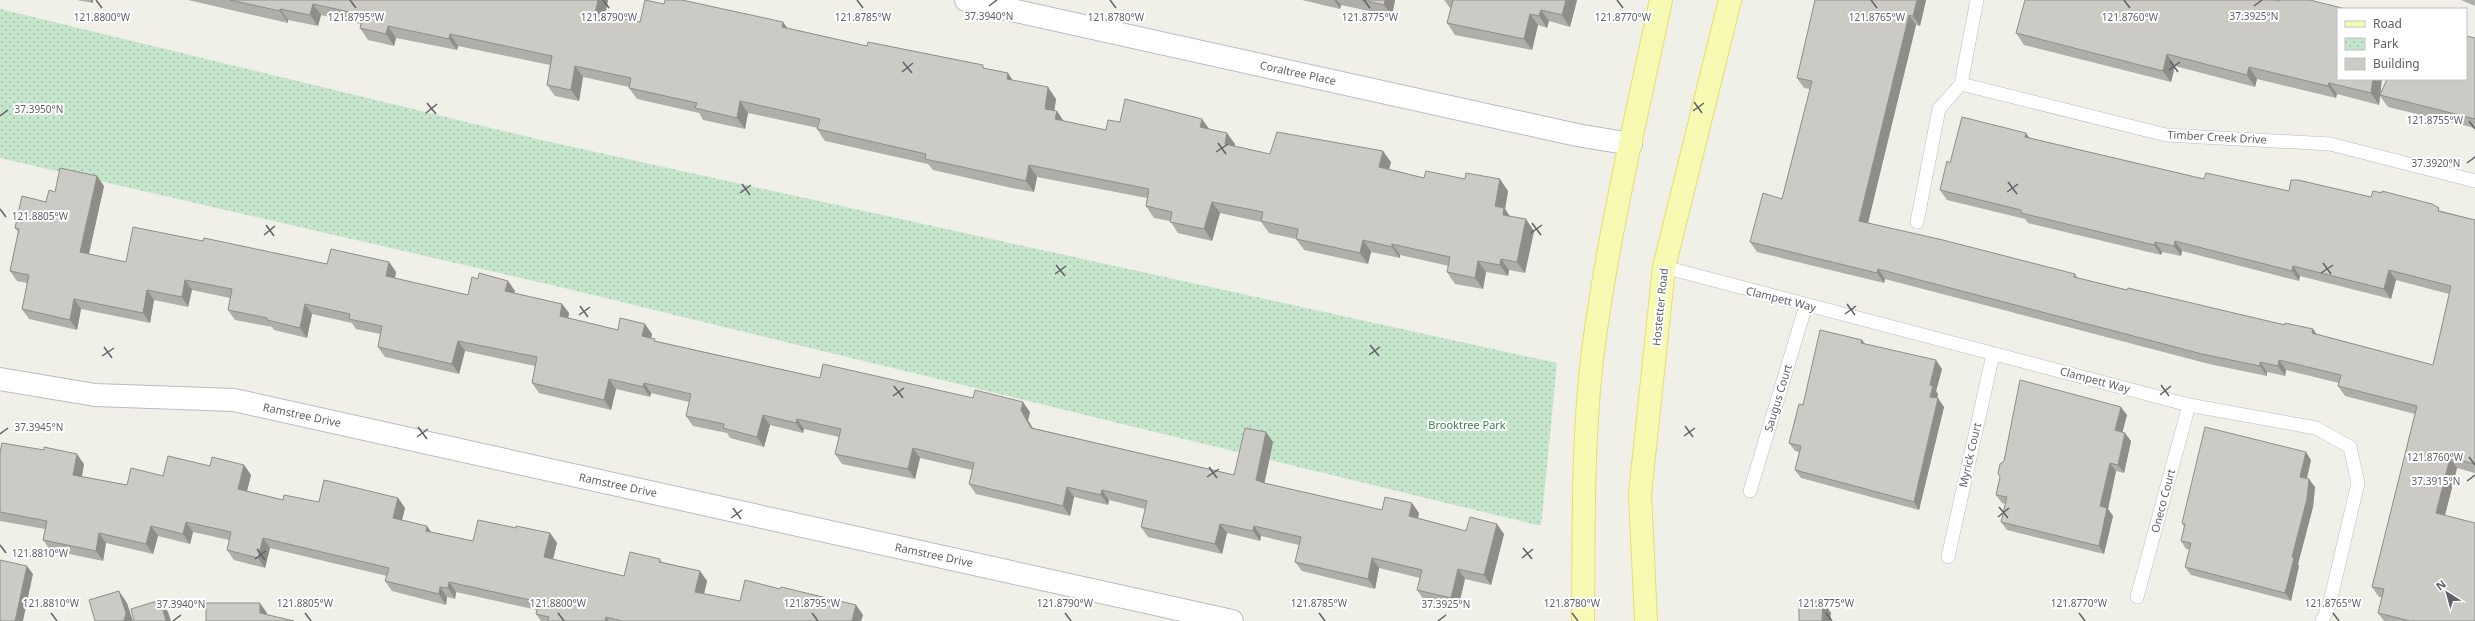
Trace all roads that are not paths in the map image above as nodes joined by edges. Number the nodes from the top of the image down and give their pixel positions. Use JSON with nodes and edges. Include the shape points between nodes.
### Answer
{"nodes":[{"id":1,"x":966,"y":0,"type":"edge"},
{"id":2,"x":1661,"y":0,"type":"edge"},
{"id":3,"x":1730,"y":0,"type":"edge"},
{"id":4,"x":1977,"y":0,"type":"edge"},
{"id":5,"x":1961,"y":84,"type":"junction"},
{"id":6,"x":1631,"y":144,"type":"junction"},
{"id":7,"x":2475,"y":181,"type":"edge"},
{"id":8,"x":1917,"y":222,"type":"dead end"},
{"id":9,"x":1664,"y":268,"type":"junction"},
{"id":10,"x":1806,"y":305,"type":"junction"},
{"id":11,"x":1993,"y":354,"type":"junction"},
{"id":12,"x":0,"y":379,"type":"edge"},
{"id":13,"x":2189,"y":405,"type":"junction"},
{"id":14,"x":1750,"y":491,"type":"dead end"},
{"id":15,"x":1948,"y":557,"type":"dead end"},
{"id":16,"x":2137,"y":597,"type":"dead end"},
{"id":17,"x":1232,"y":621,"type":"edge"},
{"id":18,"x":1583,"y":621,"type":"edge"},
{"id":19,"x":1646,"y":621,"type":"edge"},
{"id":20,"x":2322,"y":621,"type":"edge"}],
"edges":[{"from":1,"to":6,"type":"street","name":"Coraltree Place","via":[[1577,135]]},
{"from":2,"to":6,"type":"main road"},
{"from":3,"to":9,"type":"main road","name":"Hostetter Road"},
{"from":4,"to":5,"type":"lane"},
{"from":5,"to":7,"type":"lane","name":"Timber Creek Drive","via":[[2166,135],[2330,144]]},
{"from":5,"to":8,"type":"lane","via":[[1939,109]]},
{"from":6,"to":18,"type":"main road","via":[[1607,260],[1592,360],[1585,481]]},
{"from":9,"to":10,"type":"lane","name":"Clampett Way"},
{"from":9,"to":19,"type":"main road","name":"Hostetter Road","via":[[1640,494]]},
{"from":10,"to":11,"type":"lane","name":"Clampett Way"},
{"from":10,"to":14,"type":"lane","name":"Saugus Court"},
{"from":11,"to":13,"type":"lane","name":"Clampett Way"},
{"from":11,"to":15,"type":"lane","name":"Myrick Court"},
{"from":12,"to":17,"type":"street","name":"Ramstree Drive","via":[[95,394],[234,400]]},
{"from":13,"to":16,"type":"lane","name":"Oneco Court"},
{"from":13,"to":20,"type":"lane","name":"Clampett Way","via":[[2316,428],[2350,447],[2358,483],[2329,606]]}]}
